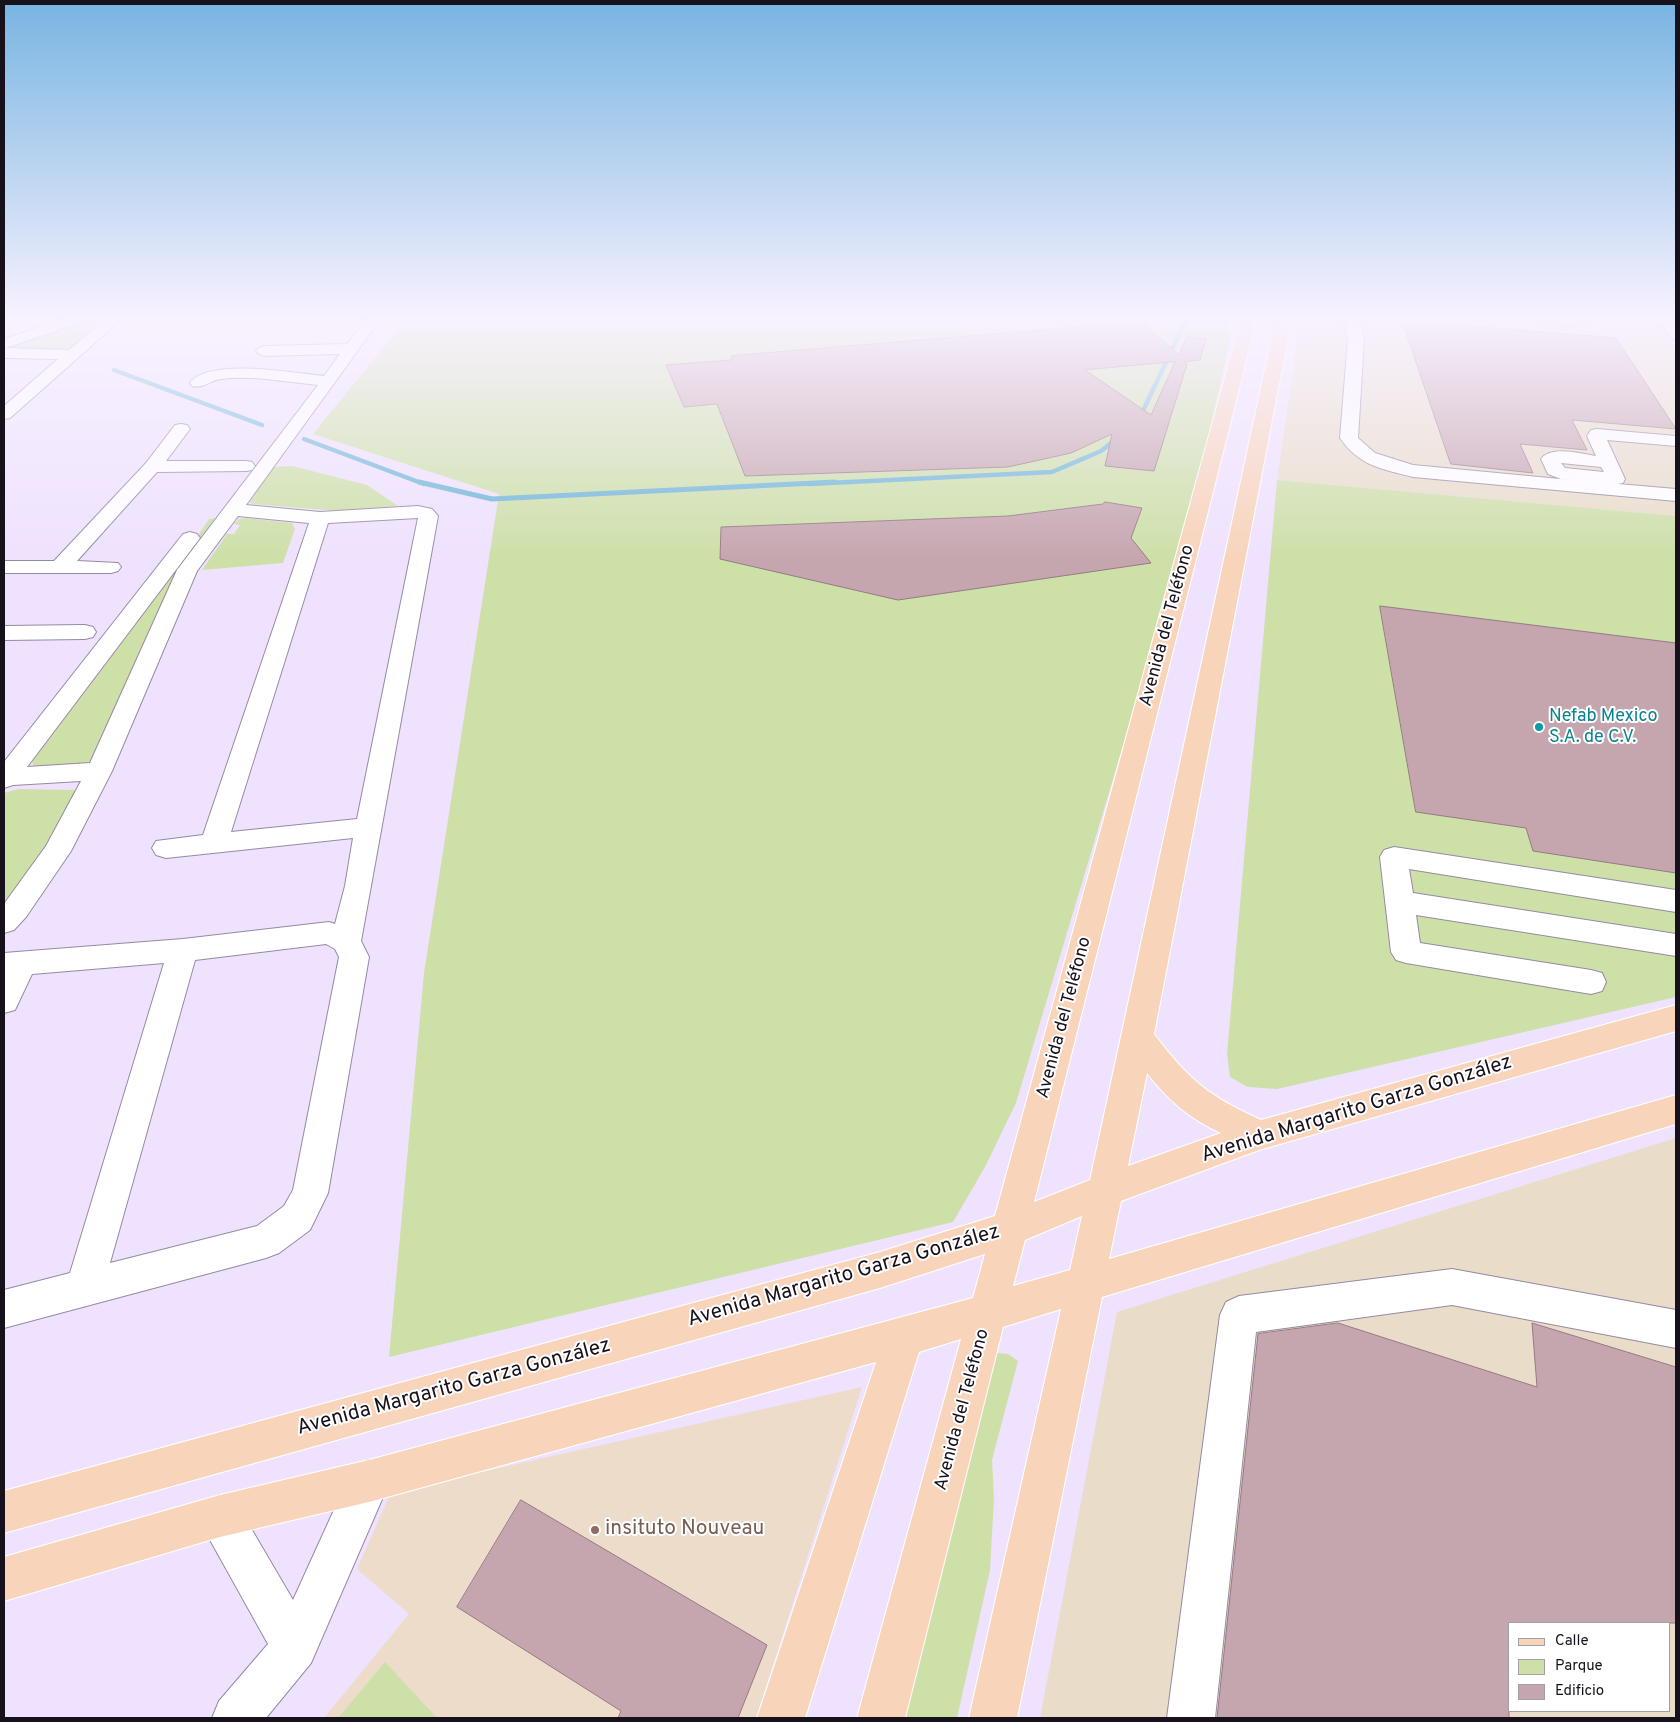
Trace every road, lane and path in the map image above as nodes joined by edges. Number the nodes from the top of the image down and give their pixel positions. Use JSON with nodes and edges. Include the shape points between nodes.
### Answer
{"nodes":[{"id":1,"x":23,"y":397,"type":"edge"},
{"id":2,"x":307,"y":397,"type":"edge"},
{"id":3,"x":1228,"y":397,"type":"edge"},
{"id":4,"x":1268,"y":397,"type":"edge"},
{"id":5,"x":1352,"y":397,"type":"edge"},
{"id":6,"x":4,"y":414,"type":"edge"},
{"id":7,"x":181,"y":429,"type":"dead end"},
{"id":8,"x":1676,"y":441,"type":"edge"},
{"id":9,"x":260,"y":456,"type":"junction"},
{"id":10,"x":1607,"y":462,"type":"junction"},
{"id":11,"x":152,"y":467,"type":"junction"},
{"id":12,"x":1616,"y":479,"type":"junction"},
{"id":13,"x":1676,"y":484,"type":"edge"},
{"id":14,"x":1676,"y":496,"type":"edge"},
{"id":15,"x":223,"y":513,"type":"junction"},
{"id":16,"x":320,"y":518,"type":"junction"},
{"id":17,"x":62,"y":566,"type":"junction"},
{"id":18,"x":4,"y":567,"type":"edge"},
{"id":19,"x":111,"y":567,"type":"dead end"},
{"id":20,"x":85,"y":632,"type":"dead end"},
{"id":21,"x":4,"y":633,"type":"edge"},
{"id":22,"x":99,"y":771,"type":"junction"},
{"id":23,"x":4,"y":778,"type":"edge"},
{"id":24,"x":369,"y":827,"type":"junction"},
{"id":25,"x":214,"y":843,"type":"junction"},
{"id":26,"x":166,"y":848,"type":"dead end"},
{"id":27,"x":1676,"y":901,"type":"edge"},
{"id":28,"x":1400,"y":902,"type":"junction"},
{"id":29,"x":4,"y":922,"type":"edge"},
{"id":30,"x":346,"y":940,"type":"junction"},
{"id":31,"x":1676,"y":945,"type":"edge"},
{"id":32,"x":184,"y":950,"type":"junction"},
{"id":33,"x":13,"y":964,"type":"edge"},
{"id":34,"x":1591,"y":982,"type":"dead end"},
{"id":35,"x":4,"y":1001,"type":"edge"},
{"id":36,"x":1676,"y":1018,"type":"edge"},
{"id":37,"x":1138,"y":1037,"type":"junction"},
{"id":38,"x":1673,"y":1115,"type":"edge"},
{"id":39,"x":1259,"y":1135,"type":"junction"},
{"id":40,"x":1106,"y":1190,"type":"junction"},
{"id":41,"x":1009,"y":1229,"type":"junction"},
{"id":42,"x":1087,"y":1285,"type":"junction"},
{"id":43,"x":84,"y":1288,"type":"junction"},
{"id":44,"x":4,"y":1309,"type":"edge"},
{"id":45,"x":988,"y":1313,"type":"junction"},
{"id":46,"x":1676,"y":1329,"type":"edge"},
{"id":47,"x":904,"y":1337,"type":"junction"},
{"id":48,"x":369,"y":1481,"type":"junction"},
{"id":49,"x":4,"y":1512,"type":"edge"},
{"id":50,"x":220,"y":1516,"type":"junction"},
{"id":51,"x":4,"y":1580,"type":"edge"},
{"id":52,"x":295,"y":1647,"type":"junction"},
{"id":53,"x":236,"y":1718,"type":"edge"},
{"id":54,"x":781,"y":1718,"type":"edge"},
{"id":55,"x":881,"y":1718,"type":"edge"},
{"id":56,"x":993,"y":1718,"type":"edge"},
{"id":57,"x":1191,"y":1718,"type":"edge"}],
"edges":[{"from":1,"to":6,"type":"street"},
{"from":2,"to":9,"type":"street"},
{"from":3,"to":41,"type":"main road","name":"Avenida del Teléfono"},
{"from":4,"to":37,"type":"main road"},
{"from":5,"to":14,"type":"street","via":[[1349,438],[1356,450],[1372,459],[1413,471]]},
{"from":7,"to":11,"type":"street"},
{"from":8,"to":10,"type":"street","via":[[1597,434]]},
{"from":9,"to":11,"type":"street"},
{"from":9,"to":15,"type":"street"},
{"from":9,"to":15,"type":"street"},
{"from":10,"to":12,"type":"street"},
{"from":10,"to":12,"type":"street","via":[[1550,458],[1554,470],[1561,474]]},
{"from":11,"to":17,"type":"street"},
{"from":12,"to":13,"type":"street"},
{"from":15,"to":16,"type":"street"},
{"from":15,"to":22,"type":"street","via":[[187,570]]},
{"from":15,"to":23,"type":"street"},
{"from":16,"to":24,"type":"street","via":[[418,512],[428,516]]},
{"from":16,"to":25,"type":"street"},
{"from":17,"to":18,"type":"street"},
{"from":17,"to":19,"type":"street"},
{"from":20,"to":21,"type":"street"},
{"from":22,"to":23,"type":"street"},
{"from":22,"to":29,"type":"street","via":[[57,851]]},
{"from":24,"to":25,"type":"street"},
{"from":24,"to":30,"type":"street"},
{"from":25,"to":26,"type":"street"},
{"from":27,"to":28,"type":"street","via":[[1394,857]]},
{"from":28,"to":31,"type":"street"},
{"from":28,"to":34,"type":"street","via":[[1406,952]]},
{"from":30,"to":32,"type":"street","via":[[329,933]]},
{"from":30,"to":43,"type":"street","via":[[354,956],[310,1193],[297,1218],[266,1241]]},
{"from":32,"to":33,"type":"street"},
{"from":32,"to":43,"type":"street"},
{"from":33,"to":35,"type":"street"},
{"from":36,"to":39,"type":"main road","name":"Avenida Margarito Garza González"},
{"from":37,"to":39,"type":"main road","via":[[1163,1070],[1193,1100]]},
{"from":37,"to":40,"type":"main road"},
{"from":38,"to":42,"type":"main road"},
{"from":39,"to":40,"type":"main road","name":"Avenida Margarito Garza González"},
{"from":40,"to":41,"type":"main road","name":"Avenida Margarito Garza González"},
{"from":40,"to":42,"type":"main road"},
{"from":41,"to":45,"type":"main road","name":"Avenida del Teléfono"},
{"from":41,"to":49,"type":"main road","name":"Avenida Margarito Garza González","via":[[880,1270]]},
{"from":42,"to":45,"type":"main road"},
{"from":42,"to":56,"type":"main road"},
{"from":43,"to":44,"type":"street"},
{"from":45,"to":47,"type":"main road"},
{"from":45,"to":55,"type":"main road","name":"Avenida del Teléfono"},
{"from":46,"to":57,"type":"street","via":[[1452,1287],[1239,1315]]},
{"from":47,"to":48,"type":"main road"},
{"from":47,"to":54,"type":"main road"},
{"from":48,"to":50,"type":"main road"},
{"from":48,"to":52,"type":"street"},
{"from":50,"to":51,"type":"main road"},
{"from":50,"to":52,"type":"street"},
{"from":52,"to":53,"type":"street"}]}
